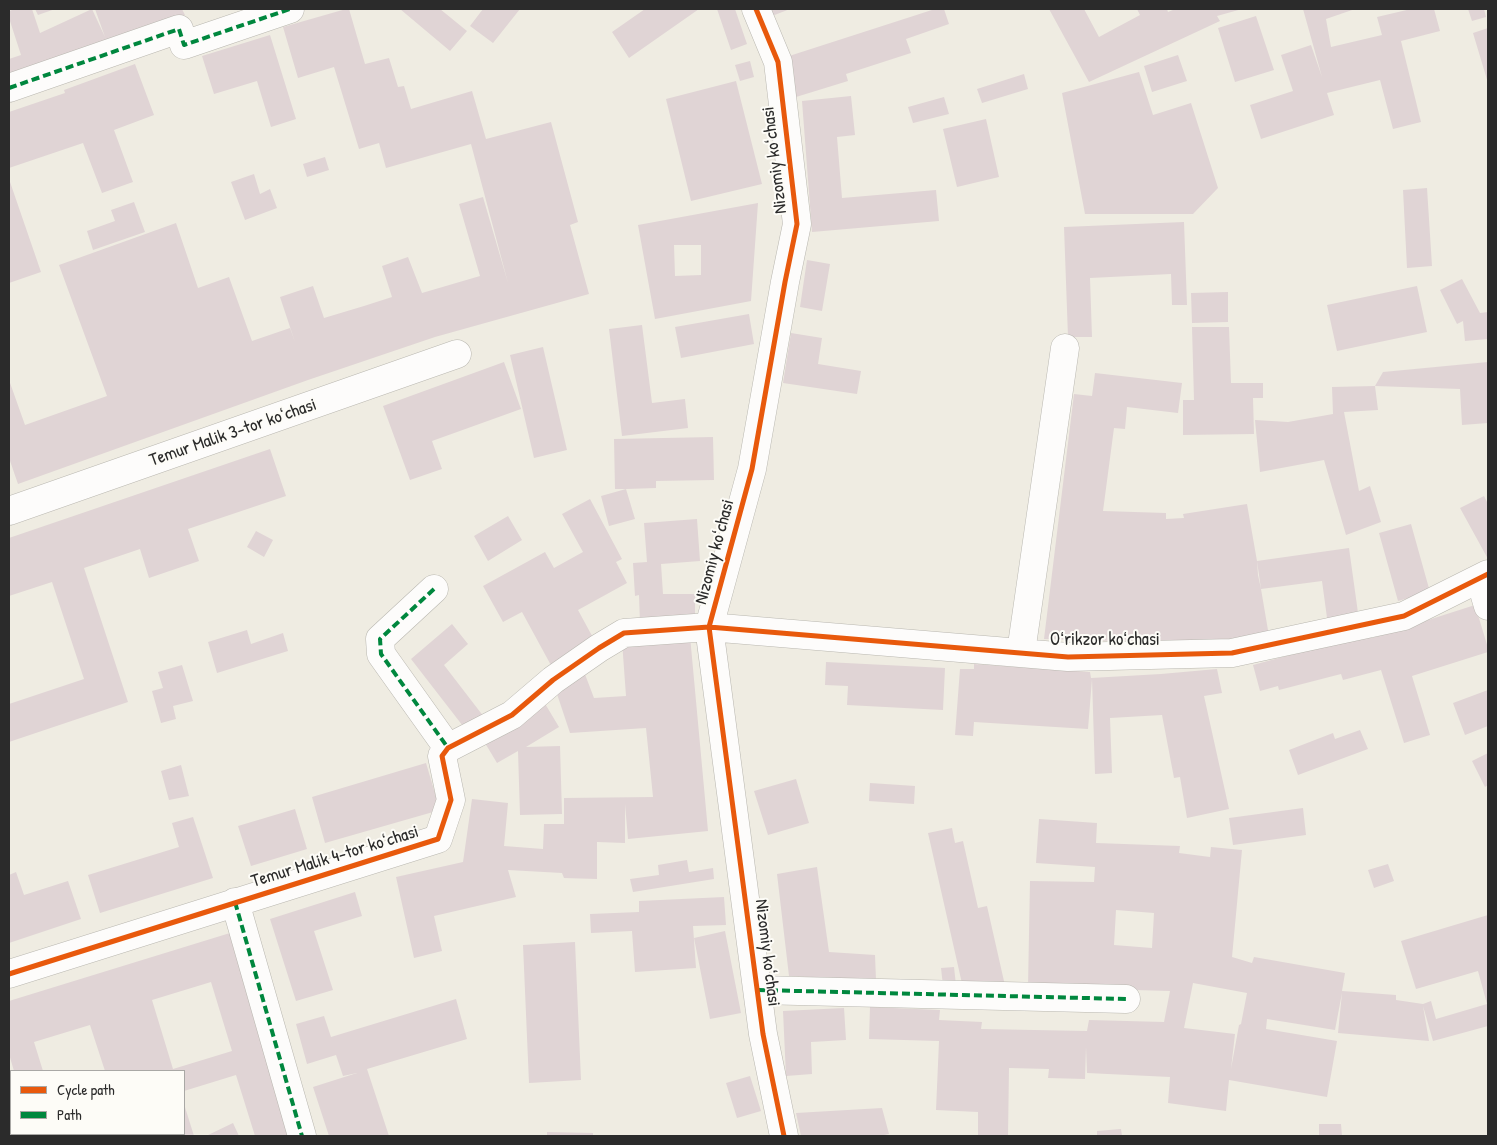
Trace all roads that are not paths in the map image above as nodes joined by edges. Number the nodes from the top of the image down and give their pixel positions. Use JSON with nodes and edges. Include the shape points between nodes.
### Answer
{"nodes":[{"id":1,"x":290,"y":9,"type":"edge"},
{"id":2,"x":756,"y":9,"type":"edge"},
{"id":3,"x":9,"y":88,"type":"edge"},
{"id":4,"x":1065,"y":348,"type":"dead end"},
{"id":5,"x":457,"y":354,"type":"dead end"},
{"id":6,"x":9,"y":511,"type":"edge"},
{"id":7,"x":1484,"y":577,"type":"edge"},
{"id":8,"x":434,"y":589,"type":"dead end"},
{"id":9,"x":1488,"y":606,"type":"edge"},
{"id":10,"x":710,"y":627,"type":"junction"},
{"id":11,"x":1021,"y":652,"type":"junction"},
{"id":12,"x":448,"y":748,"type":"junction"},
{"id":13,"x":235,"y":902,"type":"junction"},
{"id":14,"x":9,"y":974,"type":"edge"},
{"id":15,"x":758,"y":990,"type":"junction"},
{"id":16,"x":1126,"y":1000,"type":"dead end"},
{"id":17,"x":302,"y":1136,"type":"edge"},
{"id":18,"x":784,"y":1136,"type":"edge"}],
"edges":[{"from":1,"to":3,"type":"street","via":[[184,45],[179,29]]},
{"from":2,"to":10,"type":"street","name":"Nizomiy koʻchasi","via":[[778,62],[797,224],[752,469]]},
{"from":4,"to":11,"type":"street"},
{"from":5,"to":6,"type":"street","name":"Temur Malik 3-tor koʻchasi"},
{"from":7,"to":9,"type":"street"},
{"from":7,"to":11,"type":"street","name":"Oʻrikzor koʻchasi","via":[[1404,616],[1232,652],[1068,657]]},
{"from":8,"to":12,"type":"street","via":[[380,639],[381,654]]},
{"from":10,"to":11,"type":"street","name":"Oʻrikzor koʻchasi"},
{"from":10,"to":12,"type":"street","via":[[624,633],[553,680],[512,715]]},
{"from":10,"to":15,"type":"street","name":"Nizomiy koʻchasi"},
{"from":12,"to":13,"type":"street","name":"Temur Malik 4-tor koʻchasi","via":[[442,756],[451,800],[438,839]]},
{"from":13,"to":14,"type":"street","name":"Temur Malik 4-tor koʻchasi"},
{"from":13,"to":17,"type":"street"},
{"from":15,"to":16,"type":"street"},
{"from":15,"to":18,"type":"street","name":"Nizomiy koʻchasi","via":[[763,1034]]}]}
